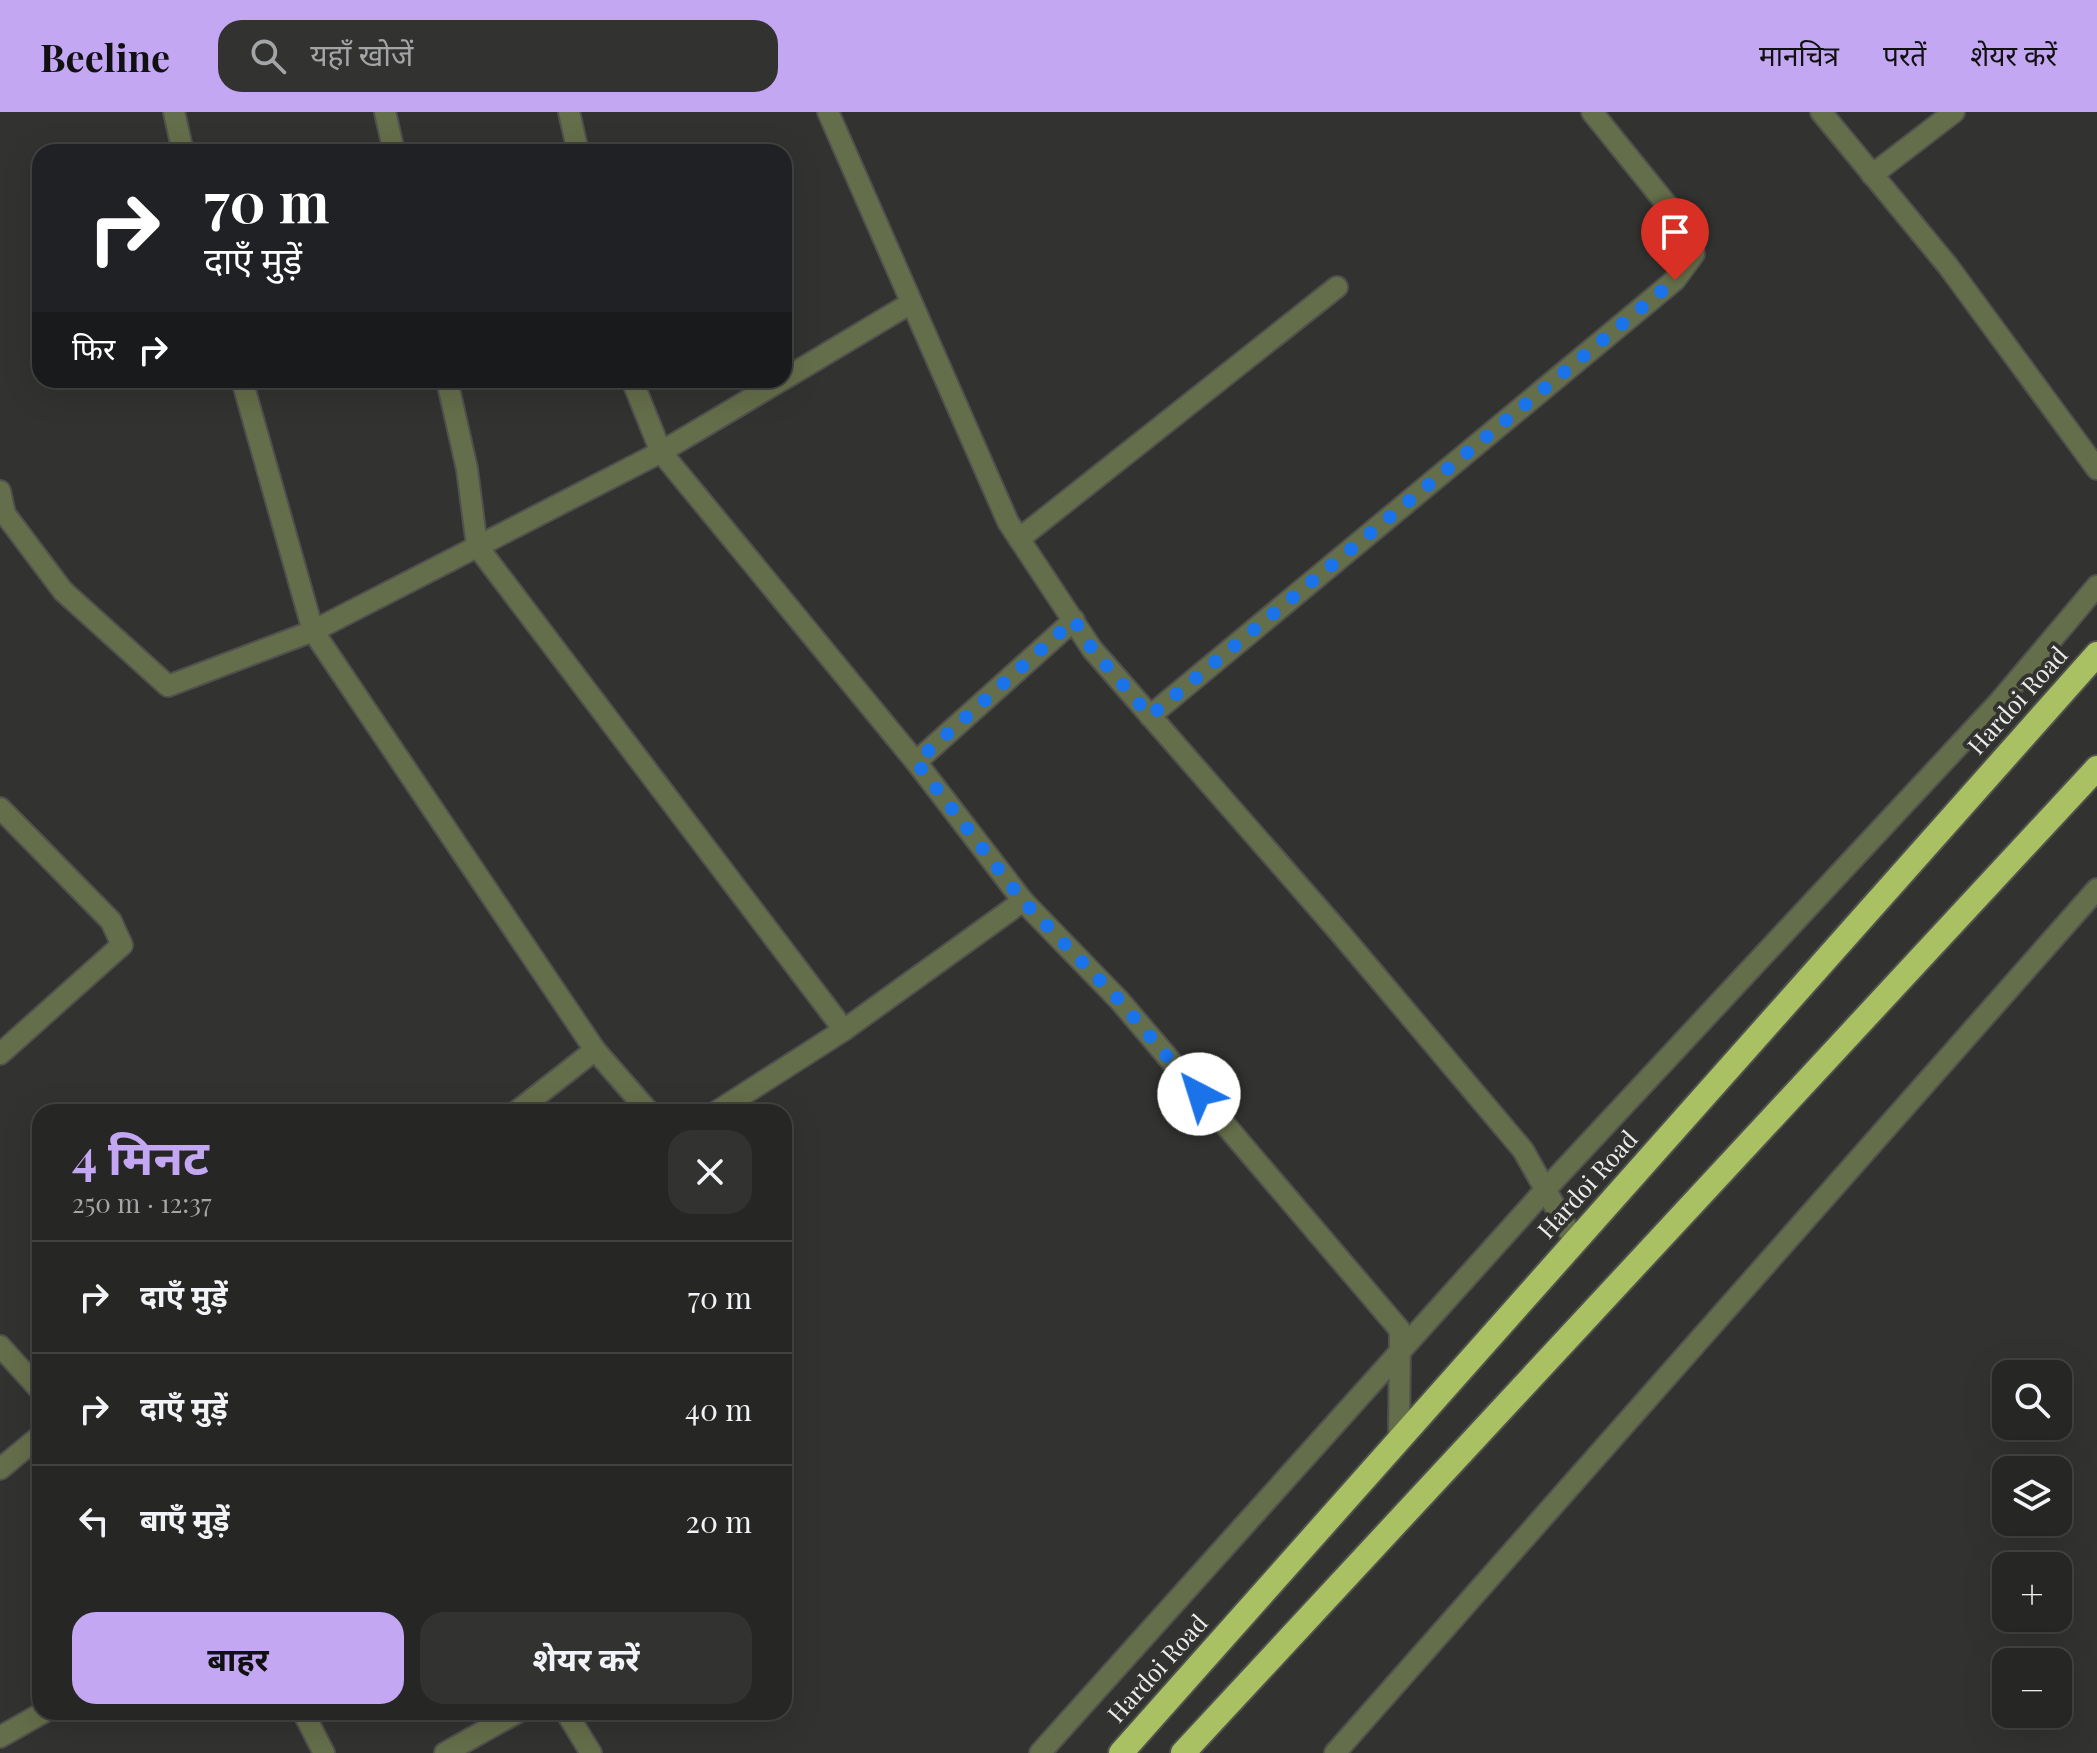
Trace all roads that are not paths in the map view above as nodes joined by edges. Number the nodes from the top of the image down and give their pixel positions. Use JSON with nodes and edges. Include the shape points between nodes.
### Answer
{"nodes":[{"id":1,"x":174,"y":112,"type":"edge"},
{"id":2,"x":385,"y":112,"type":"edge"},
{"id":3,"x":569,"y":112,"type":"edge"},
{"id":4,"x":828,"y":112,"type":"edge"},
{"id":5,"x":1592,"y":112,"type":"edge"},
{"id":6,"x":1821,"y":112,"type":"edge"},
{"id":7,"x":1954,"y":112,"type":"edge"},
{"id":8,"x":181,"y":144,"type":"edge"},
{"id":9,"x":392,"y":144,"type":"edge"},
{"id":10,"x":576,"y":144,"type":"edge"},
{"id":11,"x":1872,"y":175,"type":"junction"},
{"id":12,"x":1337,"y":287,"type":"dead end"},
{"id":13,"x":911,"y":303,"type":"junction"},
{"id":14,"x":792,"y":374,"type":"edge"},
{"id":15,"x":244,"y":388,"type":"edge"},
{"id":16,"x":449,"y":388,"type":"edge"},
{"id":17,"x":635,"y":388,"type":"edge"},
{"id":18,"x":768,"y":388,"type":"edge"},
{"id":19,"x":661,"y":452,"type":"junction"},
{"id":20,"x":2097,"y":469,"type":"edge"},
{"id":21,"x":0,"y":491,"type":"edge"},
{"id":22,"x":1019,"y":539,"type":"junction"},
{"id":23,"x":477,"y":546,"type":"junction"},
{"id":24,"x":2097,"y":586,"type":"edge"},
{"id":25,"x":1074,"y":620,"type":"junction"},
{"id":26,"x":313,"y":631,"type":"junction"},
{"id":27,"x":2097,"y":654,"type":"edge"},
{"id":28,"x":1150,"y":716,"type":"junction"},
{"id":29,"x":916,"y":762,"type":"junction"},
{"id":30,"x":2097,"y":768,"type":"edge"},
{"id":31,"x":0,"y":808,"type":"edge"},
{"id":32,"x":2097,"y":889,"type":"edge"},
{"id":33,"x":1023,"y":901,"type":"junction"},
{"id":34,"x":844,"y":1030,"type":"junction"},
{"id":35,"x":595,"y":1050,"type":"junction"},
{"id":36,"x":0,"y":1054,"type":"edge"},
{"id":37,"x":526,"y":1104,"type":"edge"},
{"id":38,"x":642,"y":1104,"type":"edge"},
{"id":39,"x":728,"y":1104,"type":"edge"},
{"id":40,"x":1545,"y":1190,"type":"junction"},
{"id":41,"x":1575,"y":1242,"type":"junction"},
{"id":42,"x":0,"y":1346,"type":"edge"},
{"id":43,"x":1399,"y":1355,"type":"junction"},
{"id":44,"x":32,"y":1381,"type":"edge"},
{"id":45,"x":1399,"y":1440,"type":"junction"},
{"id":46,"x":32,"y":1443,"type":"edge"},
{"id":47,"x":0,"y":1469,"type":"edge"},
{"id":48,"x":32,"y":1719,"type":"edge"},
{"id":49,"x":307,"y":1720,"type":"edge"},
{"id":50,"x":504,"y":1720,"type":"edge"},
{"id":51,"x":571,"y":1720,"type":"edge"},
{"id":52,"x":0,"y":1737,"type":"edge"},
{"id":53,"x":324,"y":1753,"type":"edge"},
{"id":54,"x":445,"y":1753,"type":"edge"},
{"id":55,"x":591,"y":1753,"type":"edge"},
{"id":56,"x":1040,"y":1753,"type":"edge"},
{"id":57,"x":1121,"y":1753,"type":"edge"},
{"id":58,"x":1183,"y":1753,"type":"edge"},
{"id":59,"x":1335,"y":1753,"type":"edge"}],
"edges":[{"from":1,"to":8,"type":"street"},
{"from":2,"to":9,"type":"street"},
{"from":3,"to":10,"type":"street"},
{"from":4,"to":13,"type":"street"},
{"from":5,"to":28,"type":"street","via":[[1689,232],[1694,254],[1675,280]]},
{"from":6,"to":11,"type":"street"},
{"from":7,"to":11,"type":"street"},
{"from":11,"to":20,"type":"street","via":[[1948,266]]},
{"from":12,"to":22,"type":"street"},
{"from":13,"to":14,"type":"street"},
{"from":13,"to":22,"type":"street"},
{"from":15,"to":26,"type":"street"},
{"from":16,"to":23,"type":"street"},
{"from":17,"to":19,"type":"street"},
{"from":18,"to":19,"type":"street"},
{"from":19,"to":23,"type":"street"},
{"from":19,"to":29,"type":"street"},
{"from":21,"to":26,"type":"street","via":[[5,514],[63,591],[168,686]]},
{"from":22,"to":25,"type":"street"},
{"from":23,"to":26,"type":"street"},
{"from":23,"to":34,"type":"street"},
{"from":24,"to":40,"type":"street","via":[[2000,701]]},
{"from":25,"to":28,"type":"street"},
{"from":25,"to":29,"type":"street"},
{"from":26,"to":35,"type":"street"},
{"from":27,"to":41,"type":"highway","name":"Hardoi Road"},
{"from":28,"to":40,"type":"street","via":[[1523,1150]]},
{"from":29,"to":33,"type":"street"},
{"from":30,"to":58,"type":"highway"},
{"from":31,"to":36,"type":"street","via":[[111,921],[122,945]]},
{"from":32,"to":59,"type":"street"},
{"from":33,"to":34,"type":"street"},
{"from":33,"to":43,"type":"street","via":[[1119,1000],[1400,1330]]},
{"from":34,"to":39,"type":"street"},
{"from":35,"to":37,"type":"street"},
{"from":35,"to":38,"type":"street"},
{"from":40,"to":41,"type":"street"},
{"from":40,"to":43,"type":"street"},
{"from":41,"to":45,"type":"highway","name":"Hardoi Road"},
{"from":42,"to":44,"type":"street"},
{"from":43,"to":45,"type":"street"},
{"from":43,"to":56,"type":"street"},
{"from":45,"to":57,"type":"highway","name":"Hardoi Road"},
{"from":46,"to":47,"type":"street"},
{"from":48,"to":52,"type":"street"},
{"from":49,"to":53,"type":"street"},
{"from":50,"to":54,"type":"street"},
{"from":51,"to":55,"type":"street"}]}
